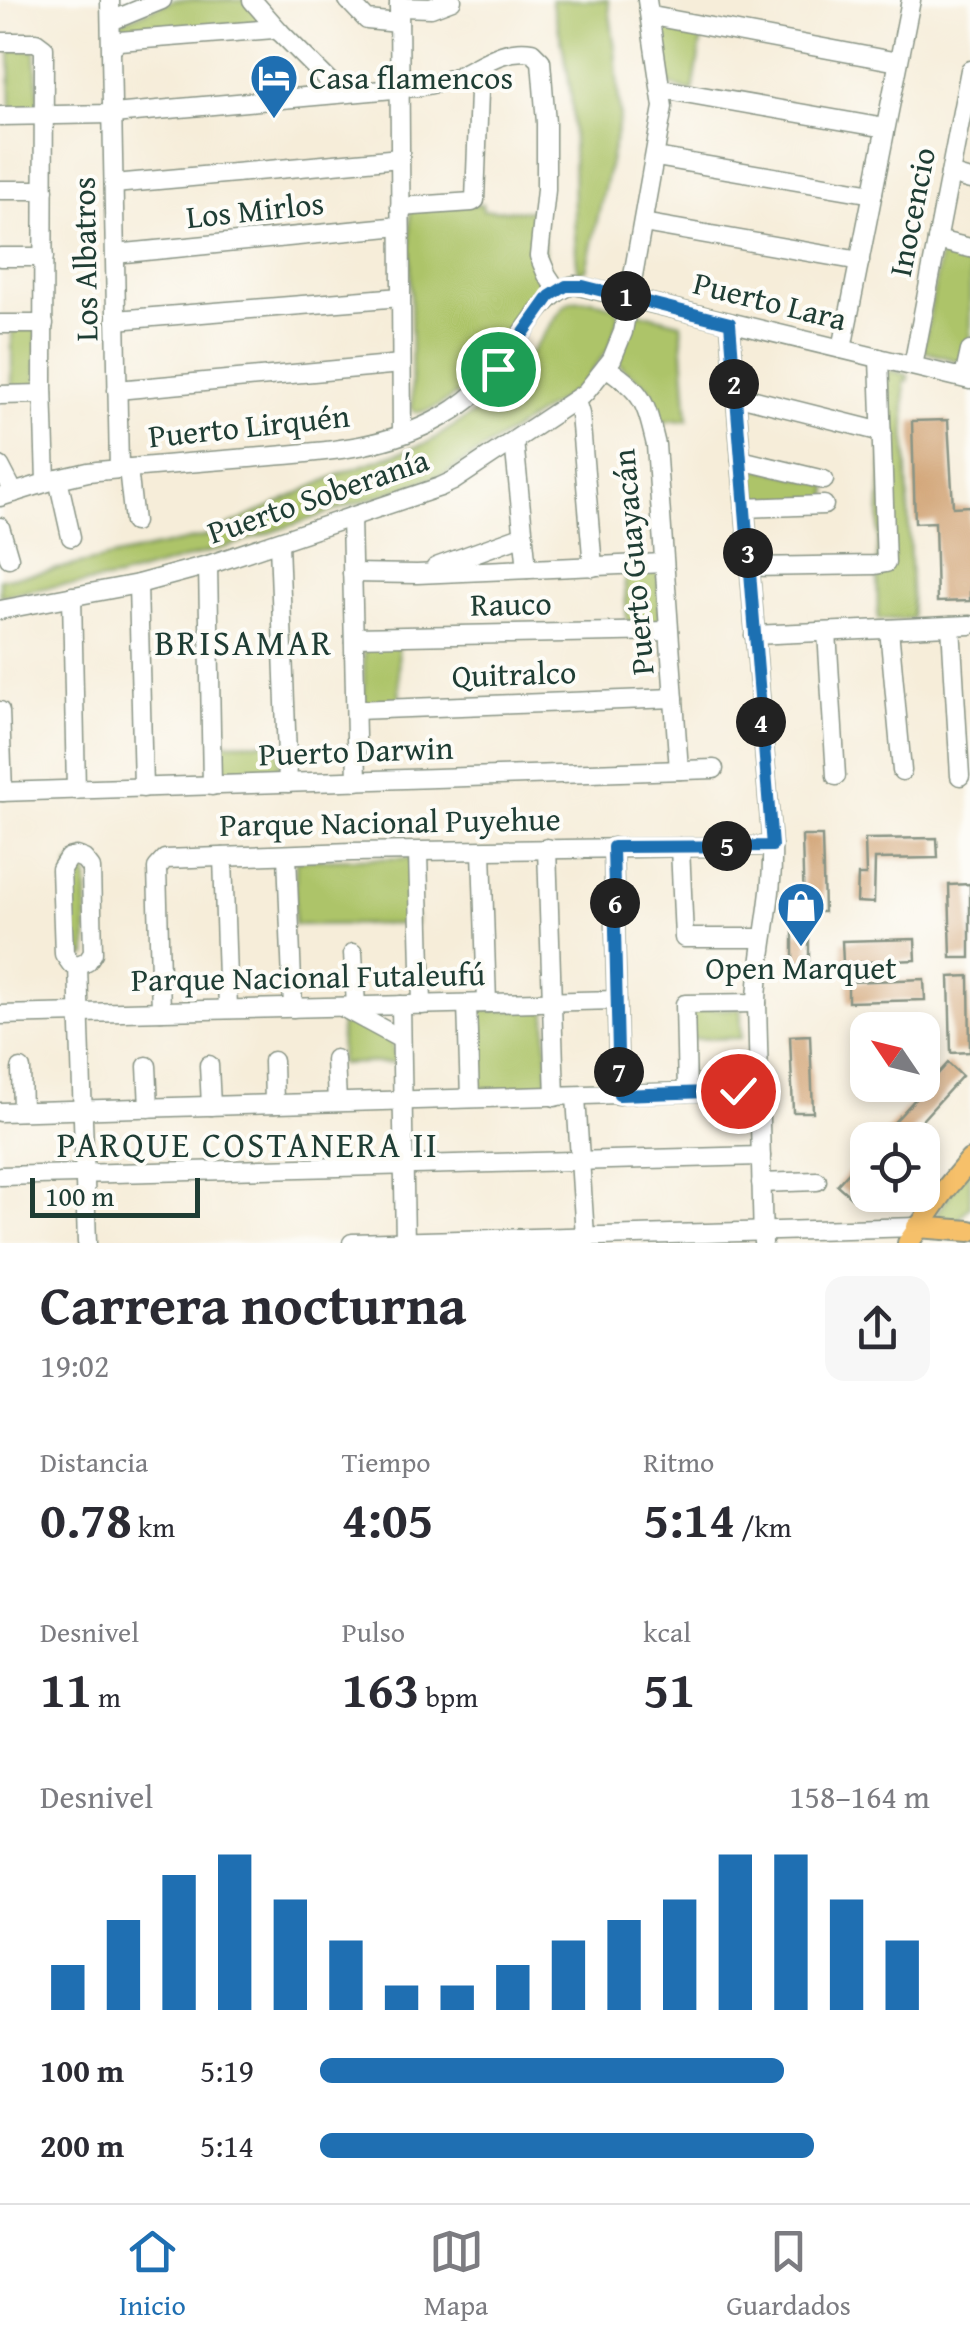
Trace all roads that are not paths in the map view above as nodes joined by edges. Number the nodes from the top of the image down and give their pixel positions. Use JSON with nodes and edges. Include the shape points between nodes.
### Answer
{"nodes":[{"id":1,"x":110,"y":0,"type":"edge"},
{"id":2,"x":162,"y":0,"type":"edge"},
{"id":3,"x":252,"y":0,"type":"edge"},
{"id":4,"x":348,"y":0,"type":"edge"},
{"id":5,"x":452,"y":0,"type":"edge"},
{"id":6,"x":911,"y":0,"type":"edge"},
{"id":7,"x":650,"y":8,"type":"edge"},
{"id":8,"x":399,"y":10,"type":"edge"},
{"id":9,"x":111,"y":21,"type":"junction"},
{"id":10,"x":280,"y":32,"type":"junction"},
{"id":11,"x":0,"y":42,"type":"edge"},
{"id":12,"x":112,"y":47,"type":"junction"},
{"id":13,"x":898,"y":62,"type":"junction"},
{"id":14,"x":480,"y":64,"type":"junction"},
{"id":15,"x":970,"y":70,"type":"edge"},
{"id":16,"x":399,"y":88,"type":"junction"},
{"id":17,"x":662,"y":89,"type":"junction"},
{"id":18,"x":340,"y":92,"type":"junction"},
{"id":19,"x":966,"y":111,"type":"edge"},
{"id":20,"x":113,"y":114,"type":"junction"},
{"id":21,"x":0,"y":116,"type":"edge"},
{"id":22,"x":44,"y":116,"type":"junction"},
{"id":23,"x":886,"y":128,"type":"junction"},
{"id":24,"x":656,"y":156,"type":"junction"},
{"id":25,"x":400,"y":158,"type":"junction"},
{"id":26,"x":950,"y":174,"type":"junction"},
{"id":27,"x":970,"y":180,"type":"edge"},
{"id":28,"x":114,"y":184,"type":"junction"},
{"id":29,"x":0,"y":190,"type":"edge"},
{"id":30,"x":44,"y":190,"type":"junction"},
{"id":31,"x":872,"y":194,"type":"junction"},
{"id":32,"x":400,"y":216,"type":"junction"},
{"id":33,"x":644,"y":223,"type":"junction"},
{"id":34,"x":937,"y":240,"type":"junction"},
{"id":35,"x":970,"y":248,"type":"edge"},
{"id":36,"x":115,"y":254,"type":"junction"},
{"id":37,"x":0,"y":257,"type":"edge"},
{"id":38,"x":44,"y":257,"type":"junction"},
{"id":39,"x":860,"y":261,"type":"junction"},
{"id":40,"x":557,"y":290,"type":"junction"},
{"id":41,"x":400,"y":297,"type":"junction"},
{"id":42,"x":631,"y":297,"type":"junction"},
{"id":43,"x":116,"y":320,"type":"junction"},
{"id":44,"x":730,"y":323,"type":"junction"},
{"id":45,"x":0,"y":324,"type":"edge"},
{"id":46,"x":44,"y":324,"type":"junction"},
{"id":47,"x":842,"y":349,"type":"junction"},
{"id":48,"x":970,"y":351,"type":"edge"},
{"id":49,"x":879,"y":358,"type":"junction"},
{"id":50,"x":401,"y":364,"type":"junction"},
{"id":51,"x":913,"y":366,"type":"junction"},
{"id":52,"x":606,"y":367,"type":"junction"},
{"id":53,"x":967,"y":379,"type":"edge"},
{"id":54,"x":117,"y":390,"type":"junction"},
{"id":55,"x":43,"y":394,"type":"junction"},
{"id":56,"x":735,"y":394,"type":"junction"},
{"id":57,"x":0,"y":395,"type":"edge"},
{"id":58,"x":576,"y":400,"type":"junction"},
{"id":59,"x":882,"y":432,"type":"junction"},
{"id":60,"x":402,"y":434,"type":"junction"},
{"id":61,"x":514,"y":441,"type":"junction"},
{"id":62,"x":740,"y":460,"type":"junction"},
{"id":63,"x":0,"y":466,"type":"edge"},
{"id":64,"x":123,"y":469,"type":"junction"},
{"id":65,"x":52,"y":480,"type":"junction"},
{"id":66,"x":824,"y":480,"type":"dead end"},
{"id":67,"x":7,"y":495,"type":"edge"},
{"id":68,"x":824,"y":505,"type":"dead end"},
{"id":69,"x":744,"y":508,"type":"junction"},
{"id":70,"x":351,"y":517,"type":"junction"},
{"id":71,"x":134,"y":522,"type":"dead end"},
{"id":72,"x":0,"y":527,"type":"edge"},
{"id":73,"x":524,"y":536,"type":"junction"},
{"id":74,"x":71,"y":538,"type":"dead end"},
{"id":75,"x":279,"y":542,"type":"junction"},
{"id":76,"x":10,"y":558,"type":"dead end"},
{"id":77,"x":664,"y":563,"type":"junction"},
{"id":78,"x":208,"y":565,"type":"junction"},
{"id":79,"x":592,"y":567,"type":"junction"},
{"id":80,"x":749,"y":567,"type":"junction"},
{"id":81,"x":527,"y":569,"type":"junction"},
{"id":82,"x":352,"y":573,"type":"junction"},
{"id":83,"x":416,"y":574,"type":"junction"},
{"id":84,"x":138,"y":584,"type":"junction"},
{"id":85,"x":72,"y":596,"type":"junction"},
{"id":86,"x":0,"y":610,"type":"edge"},
{"id":87,"x":960,"y":626,"type":"edge"},
{"id":88,"x":889,"y":629,"type":"junction"},
{"id":89,"x":669,"y":630,"type":"junction"},
{"id":90,"x":826,"y":632,"type":"junction"},
{"id":91,"x":754,"y":635,"type":"junction"},
{"id":92,"x":354,"y":638,"type":"junction"},
{"id":93,"x":674,"y":698,"type":"junction"},
{"id":94,"x":356,"y":710,"type":"junction"},
{"id":95,"x":0,"y":711,"type":"edge"},
{"id":96,"x":714,"y":769,"type":"dead end"},
{"id":97,"x":680,"y":770,"type":"junction"},
{"id":98,"x":902,"y":770,"type":"dead end"},
{"id":99,"x":836,"y":776,"type":"dead end"},
{"id":100,"x":960,"y":776,"type":"dead end"},
{"id":101,"x":358,"y":781,"type":"junction"},
{"id":102,"x":288,"y":783,"type":"junction"},
{"id":103,"x":212,"y":786,"type":"junction"},
{"id":104,"x":143,"y":788,"type":"junction"},
{"id":105,"x":76,"y":790,"type":"junction"},
{"id":106,"x":2,"y":792,"type":"edge"},
{"id":107,"x":772,"y":846,"type":"junction"},
{"id":108,"x":613,"y":847,"type":"junction"},
{"id":109,"x":680,"y":847,"type":"junction"},
{"id":110,"x":548,"y":848,"type":"junction"},
{"id":111,"x":482,"y":850,"type":"junction"},
{"id":112,"x":418,"y":853,"type":"junction"},
{"id":113,"x":288,"y":854,"type":"junction"},
{"id":114,"x":223,"y":857,"type":"junction"},
{"id":115,"x":763,"y":938,"type":"junction"},
{"id":116,"x":352,"y":953,"type":"dead end"},
{"id":117,"x":78,"y":966,"type":"junction"},
{"id":118,"x":617,"y":1000,"type":"junction"},
{"id":119,"x":550,"y":1002,"type":"junction"},
{"id":120,"x":487,"y":1003,"type":"junction"},
{"id":121,"x":467,"y":1004,"type":"junction"},
{"id":122,"x":757,"y":1004,"type":"junction"},
{"id":123,"x":401,"y":1005,"type":"junction"},
{"id":124,"x":422,"y":1005,"type":"junction"},
{"id":125,"x":349,"y":1006,"type":"junction"},
{"id":126,"x":293,"y":1008,"type":"junction"},
{"id":127,"x":228,"y":1009,"type":"junction"},
{"id":128,"x":161,"y":1011,"type":"junction"},
{"id":129,"x":78,"y":1012,"type":"junction"},
{"id":130,"x":0,"y":1014,"type":"edge"},
{"id":131,"x":401,"y":1039,"type":"junction"},
{"id":132,"x":336,"y":1059,"type":"dead end"},
{"id":133,"x":274,"y":1062,"type":"dead end"},
{"id":134,"x":209,"y":1065,"type":"dead end"},
{"id":135,"x":147,"y":1066,"type":"dead end"},
{"id":136,"x":21,"y":1069,"type":"dead end"},
{"id":137,"x":759,"y":1090,"type":"junction"},
{"id":138,"x":687,"y":1092,"type":"junction"},
{"id":139,"x":619,"y":1095,"type":"junction"},
{"id":140,"x":554,"y":1097,"type":"junction"},
{"id":141,"x":576,"y":1097,"type":"junction"},
{"id":142,"x":470,"y":1098,"type":"junction"},
{"id":143,"x":402,"y":1100,"type":"junction"},
{"id":144,"x":337,"y":1102,"type":"junction"},
{"id":145,"x":274,"y":1104,"type":"junction"},
{"id":146,"x":211,"y":1106,"type":"junction"},
{"id":147,"x":149,"y":1108,"type":"junction"},
{"id":148,"x":82,"y":1110,"type":"junction"},
{"id":149,"x":22,"y":1111,"type":"junction"},
{"id":150,"x":0,"y":1112,"type":"edge"},
{"id":151,"x":761,"y":1156,"type":"junction"},
{"id":152,"x":970,"y":1160,"type":"edge"},
{"id":153,"x":581,"y":1162,"type":"junction"},
{"id":154,"x":402,"y":1165,"type":"junction"},
{"id":155,"x":84,"y":1174,"type":"junction"},
{"id":156,"x":0,"y":1176,"type":"edge"},
{"id":157,"x":817,"y":1180,"type":"dead end"},
{"id":158,"x":761,"y":1182,"type":"junction"},
{"id":159,"x":963,"y":1230,"type":"edge"},
{"id":160,"x":913,"y":1235,"type":"edge"},
{"id":161,"x":585,"y":1236,"type":"junction"},
{"id":162,"x":763,"y":1237,"type":"edge"},
{"id":163,"x":405,"y":1242,"type":"edge"},
{"id":164,"x":86,"y":1243,"type":"edge"},
{"id":165,"x":352,"y":1243,"type":"edge"}],
"edges":[{"from":1,"to":9,"type":"street","name":"Los Albatros"},
{"from":2,"to":9,"type":"street"},
{"from":3,"to":10,"type":"street"},
{"from":4,"to":8,"type":"street","via":[[368,20]]},
{"from":5,"to":8,"type":"street"},
{"from":6,"to":13,"type":"street"},
{"from":7,"to":13,"type":"street"},
{"from":7,"to":17,"type":"street","name":"Puerto Soberanía"},
{"from":8,"to":16,"type":"street"},
{"from":9,"to":12,"type":"street","name":"Los Albatros"},
{"from":10,"to":12,"type":"street","via":[[118,41]]},
{"from":10,"to":18,"type":"street"},
{"from":11,"to":22,"type":"street","via":[[44,48]]},
{"from":12,"to":20,"type":"street","name":"Los Albatros"},
{"from":13,"to":23,"type":"street"},
{"from":14,"to":16,"type":"street","via":[[442,82]]},
{"from":14,"to":32,"type":"street","name":"Los Mirlos","via":[[475,200]]},
{"from":14,"to":40,"type":"street","via":[[511,51],[532,52],[541,61],[546,190],[539,256]]},
{"from":15,"to":19,"type":"street","name":"Inocencio"},
{"from":16,"to":18,"type":"street"},
{"from":16,"to":25,"type":"street"},
{"from":17,"to":23,"type":"street"},
{"from":17,"to":24,"type":"street","name":"Puerto Soberanía"},
{"from":18,"to":20,"type":"street"},
{"from":19,"to":26,"type":"street","name":"Inocencio"},
{"from":20,"to":22,"type":"street"},
{"from":20,"to":28,"type":"street","name":"Los Albatros"},
{"from":21,"to":22,"type":"street"},
{"from":22,"to":30,"type":"street"},
{"from":23,"to":31,"type":"street"},
{"from":24,"to":31,"type":"street"},
{"from":24,"to":33,"type":"street","name":"Puerto Soberanía"},
{"from":25,"to":28,"type":"street"},
{"from":25,"to":32,"type":"street"},
{"from":26,"to":27,"type":"street"},
{"from":26,"to":34,"type":"street","name":"Inocencio"},
{"from":28,"to":36,"type":"street","name":"Los Albatros"},
{"from":29,"to":30,"type":"street"},
{"from":30,"to":38,"type":"street"},
{"from":31,"to":39,"type":"street"},
{"from":32,"to":36,"type":"street","name":"Los Mirlos"},
{"from":32,"to":41,"type":"street"},
{"from":33,"to":39,"type":"street"},
{"from":33,"to":42,"type":"street","name":"Puerto Soberanía"},
{"from":34,"to":35,"type":"street"},
{"from":34,"to":51,"type":"street","name":"Inocencio"},
{"from":36,"to":43,"type":"street","name":"Los Albatros"},
{"from":37,"to":38,"type":"street"},
{"from":38,"to":46,"type":"street"},
{"from":39,"to":47,"type":"street"},
{"from":40,"to":42,"type":"street","name":"Puerto Lara","via":[[574,284]]},
{"from":40,"to":60,"type":"street","name":"Puerto Lirquén","via":[[476,392]]},
{"from":41,"to":43,"type":"street"},
{"from":41,"to":50,"type":"street"},
{"from":42,"to":44,"type":"street","name":"Puerto Lara"},
{"from":42,"to":52,"type":"street","name":"Puerto Soberanía"},
{"from":43,"to":54,"type":"street","name":"Los Albatros"},
{"from":44,"to":47,"type":"street","name":"Puerto Lara"},
{"from":44,"to":56,"type":"street"},
{"from":45,"to":46,"type":"street"},
{"from":46,"to":55,"type":"street"},
{"from":47,"to":49,"type":"street","name":"Puerto Lara"},
{"from":48,"to":53,"type":"street"},
{"from":49,"to":51,"type":"street","name":"Puerto Lara"},
{"from":49,"to":59,"type":"street"},
{"from":50,"to":54,"type":"street"},
{"from":50,"to":60,"type":"street"},
{"from":51,"to":53,"type":"street","name":"Puerto Lara"},
{"from":52,"to":58,"type":"street","name":"Puerto Soberanía"},
{"from":52,"to":77,"type":"street","name":"Puerto Guayacán","via":[[640,395],[651,425]]},
{"from":54,"to":64,"type":"street","name":"Los Albatros"},
{"from":55,"to":57,"type":"street"},
{"from":55,"to":65,"type":"street"},
{"from":56,"to":59,"type":"street"},
{"from":56,"to":62,"type":"street"},
{"from":58,"to":61,"type":"street","name":"Puerto Soberanía"},
{"from":58,"to":79,"type":"street"},
{"from":59,"to":80,"type":"street","via":[[886,563]]},
{"from":60,"to":64,"type":"street","name":"Puerto Lirquén","via":[[351,449]]},
{"from":61,"to":70,"type":"street","name":"Puerto Soberanía","via":[[447,484]]},
{"from":61,"to":73,"type":"street"},
{"from":62,"to":66,"type":"street"},
{"from":62,"to":69,"type":"street"},
{"from":63,"to":67,"type":"street"},
{"from":64,"to":65,"type":"street","name":"Puerto Lirquén"},
{"from":64,"to":71,"type":"street","name":"Los Albatros"},
{"from":65,"to":67,"type":"street","name":"Puerto Lirquén"},
{"from":65,"to":74,"type":"street"},
{"from":68,"to":69,"type":"street"},
{"from":69,"to":80,"type":"street"},
{"from":70,"to":75,"type":"street","name":"Puerto Soberanía"},
{"from":70,"to":82,"type":"street"},
{"from":72,"to":76,"type":"street"},
{"from":73,"to":81,"type":"street"},
{"from":73,"to":83,"type":"street"},
{"from":75,"to":78,"type":"street","name":"Puerto Soberanía"},
{"from":75,"to":102,"type":"street"},
{"from":77,"to":79,"type":"street"},
{"from":77,"to":89,"type":"street","name":"Puerto Guayacán"},
{"from":78,"to":84,"type":"street","name":"Puerto Soberanía"},
{"from":78,"to":103,"type":"street"},
{"from":79,"to":81,"type":"street"},
{"from":80,"to":91,"type":"street"},
{"from":81,"to":83,"type":"street"},
{"from":82,"to":83,"type":"street"},
{"from":82,"to":92,"type":"street"},
{"from":84,"to":85,"type":"street","name":"Puerto Soberanía"},
{"from":84,"to":104,"type":"street"},
{"from":85,"to":86,"type":"street","name":"Puerto Soberanía"},
{"from":85,"to":105,"type":"street"},
{"from":87,"to":88,"type":"street"},
{"from":87,"to":100,"type":"street"},
{"from":88,"to":90,"type":"street"},
{"from":88,"to":98,"type":"street"},
{"from":89,"to":92,"type":"street","name":"Rauco"},
{"from":89,"to":93,"type":"street","name":"Puerto Guayacán"},
{"from":90,"to":91,"type":"street"},
{"from":90,"to":99,"type":"street"},
{"from":91,"to":107,"type":"street"},
{"from":92,"to":94,"type":"street"},
{"from":93,"to":94,"type":"street","name":"Quitralco"},
{"from":93,"to":97,"type":"street","name":"Puerto Guayacán"},
{"from":94,"to":101,"type":"street"},
{"from":95,"to":106,"type":"street"},
{"from":96,"to":97,"type":"street","name":"Puerto Darwin"},
{"from":97,"to":101,"type":"street","name":"Puerto Darwin"},
{"from":101,"to":102,"type":"street","name":"Puerto Darwin"},
{"from":102,"to":103,"type":"street","name":"Puerto Darwin"},
{"from":103,"to":104,"type":"street","name":"Puerto Darwin"},
{"from":104,"to":105,"type":"street","name":"Puerto Darwin"},
{"from":105,"to":106,"type":"street","name":"Puerto Darwin"},
{"from":107,"to":109,"type":"street","name":"Parque Nacional Puyehue"},
{"from":107,"to":115,"type":"street"},
{"from":108,"to":109,"type":"street","name":"Parque Nacional Puyehue"},
{"from":108,"to":110,"type":"street","name":"Parque Nacional Puyehue"},
{"from":108,"to":118,"type":"street"},
{"from":109,"to":115,"type":"street","via":[[684,938]]},
{"from":110,"to":111,"type":"street","name":"Parque Nacional Puyehue"},
{"from":110,"to":119,"type":"street"},
{"from":111,"to":112,"type":"street","name":"Parque Nacional Puyehue"},
{"from":111,"to":120,"type":"street"},
{"from":112,"to":113,"type":"street","name":"Parque Nacional Puyehue"},
{"from":112,"to":124,"type":"street"},
{"from":113,"to":114,"type":"street","name":"Parque Nacional Puyehue"},
{"from":113,"to":126,"type":"street"},
{"from":114,"to":127,"type":"street"},
{"from":114,"to":128,"type":"street","name":"Parque Nacional Puyehue","via":[[169,858],[157,868]]},
{"from":115,"to":122,"type":"street"},
{"from":116,"to":125,"type":"street"},
{"from":117,"to":117,"type":"street","via":[[64,954],[61,869],[76,856],[91,868],[93,953]]},
{"from":117,"to":129,"type":"street"},
{"from":118,"to":119,"type":"street","name":"Parque Nacional Futaleufú"},
{"from":118,"to":139,"type":"street"},
{"from":119,"to":120,"type":"street","name":"Parque Nacional Futaleufú"},
{"from":119,"to":140,"type":"street"},
{"from":120,"to":121,"type":"street","name":"Parque Nacional Futaleufú"},
{"from":121,"to":124,"type":"street","name":"Parque Nacional Futaleufú"},
{"from":121,"to":142,"type":"street"},
{"from":122,"to":137,"type":"street"},
{"from":122,"to":138,"type":"street","via":[[685,1004]]},
{"from":123,"to":124,"type":"street","name":"Parque Nacional Futaleufú"},
{"from":123,"to":125,"type":"street","name":"Parque Nacional Futaleufú"},
{"from":123,"to":131,"type":"street"},
{"from":125,"to":126,"type":"street","name":"Parque Nacional Futaleufú"},
{"from":125,"to":131,"type":"street"},
{"from":126,"to":127,"type":"street","name":"Parque Nacional Futaleufú"},
{"from":127,"to":128,"type":"street","name":"Parque Nacional Futaleufú"},
{"from":128,"to":129,"type":"street","name":"Parque Nacional Futaleufú"},
{"from":129,"to":130,"type":"street","name":"Parque Nacional Futaleufú"},
{"from":129,"to":148,"type":"street"},
{"from":131,"to":143,"type":"street"},
{"from":132,"to":144,"type":"street"},
{"from":133,"to":145,"type":"street"},
{"from":134,"to":146,"type":"street"},
{"from":135,"to":147,"type":"street"},
{"from":136,"to":149,"type":"street"},
{"from":137,"to":138,"type":"street"},
{"from":137,"to":151,"type":"street"},
{"from":138,"to":139,"type":"street"},
{"from":139,"to":141,"type":"street"},
{"from":140,"to":141,"type":"street"},
{"from":140,"to":142,"type":"street"},
{"from":141,"to":153,"type":"street"},
{"from":142,"to":143,"type":"street"},
{"from":143,"to":144,"type":"street"},
{"from":143,"to":154,"type":"street"},
{"from":144,"to":145,"type":"street"},
{"from":145,"to":146,"type":"street"},
{"from":146,"to":147,"type":"street"},
{"from":147,"to":148,"type":"street"},
{"from":148,"to":149,"type":"street"},
{"from":148,"to":155,"type":"street"},
{"from":149,"to":150,"type":"street"},
{"from":151,"to":153,"type":"street"},
{"from":151,"to":158,"type":"street"},
{"from":152,"to":160,"type":"main road"},
{"from":153,"to":154,"type":"street"},
{"from":153,"to":161,"type":"street"},
{"from":154,"to":155,"type":"street"},
{"from":154,"to":163,"type":"street"},
{"from":155,"to":156,"type":"street"},
{"from":155,"to":164,"type":"street"},
{"from":157,"to":158,"type":"street"},
{"from":158,"to":162,"type":"street"},
{"from":159,"to":160,"type":"main road"},
{"from":160,"to":162,"type":"street"},
{"from":161,"to":162,"type":"street"},
{"from":161,"to":163,"type":"street"},
{"from":163,"to":165,"type":"street"}]}
